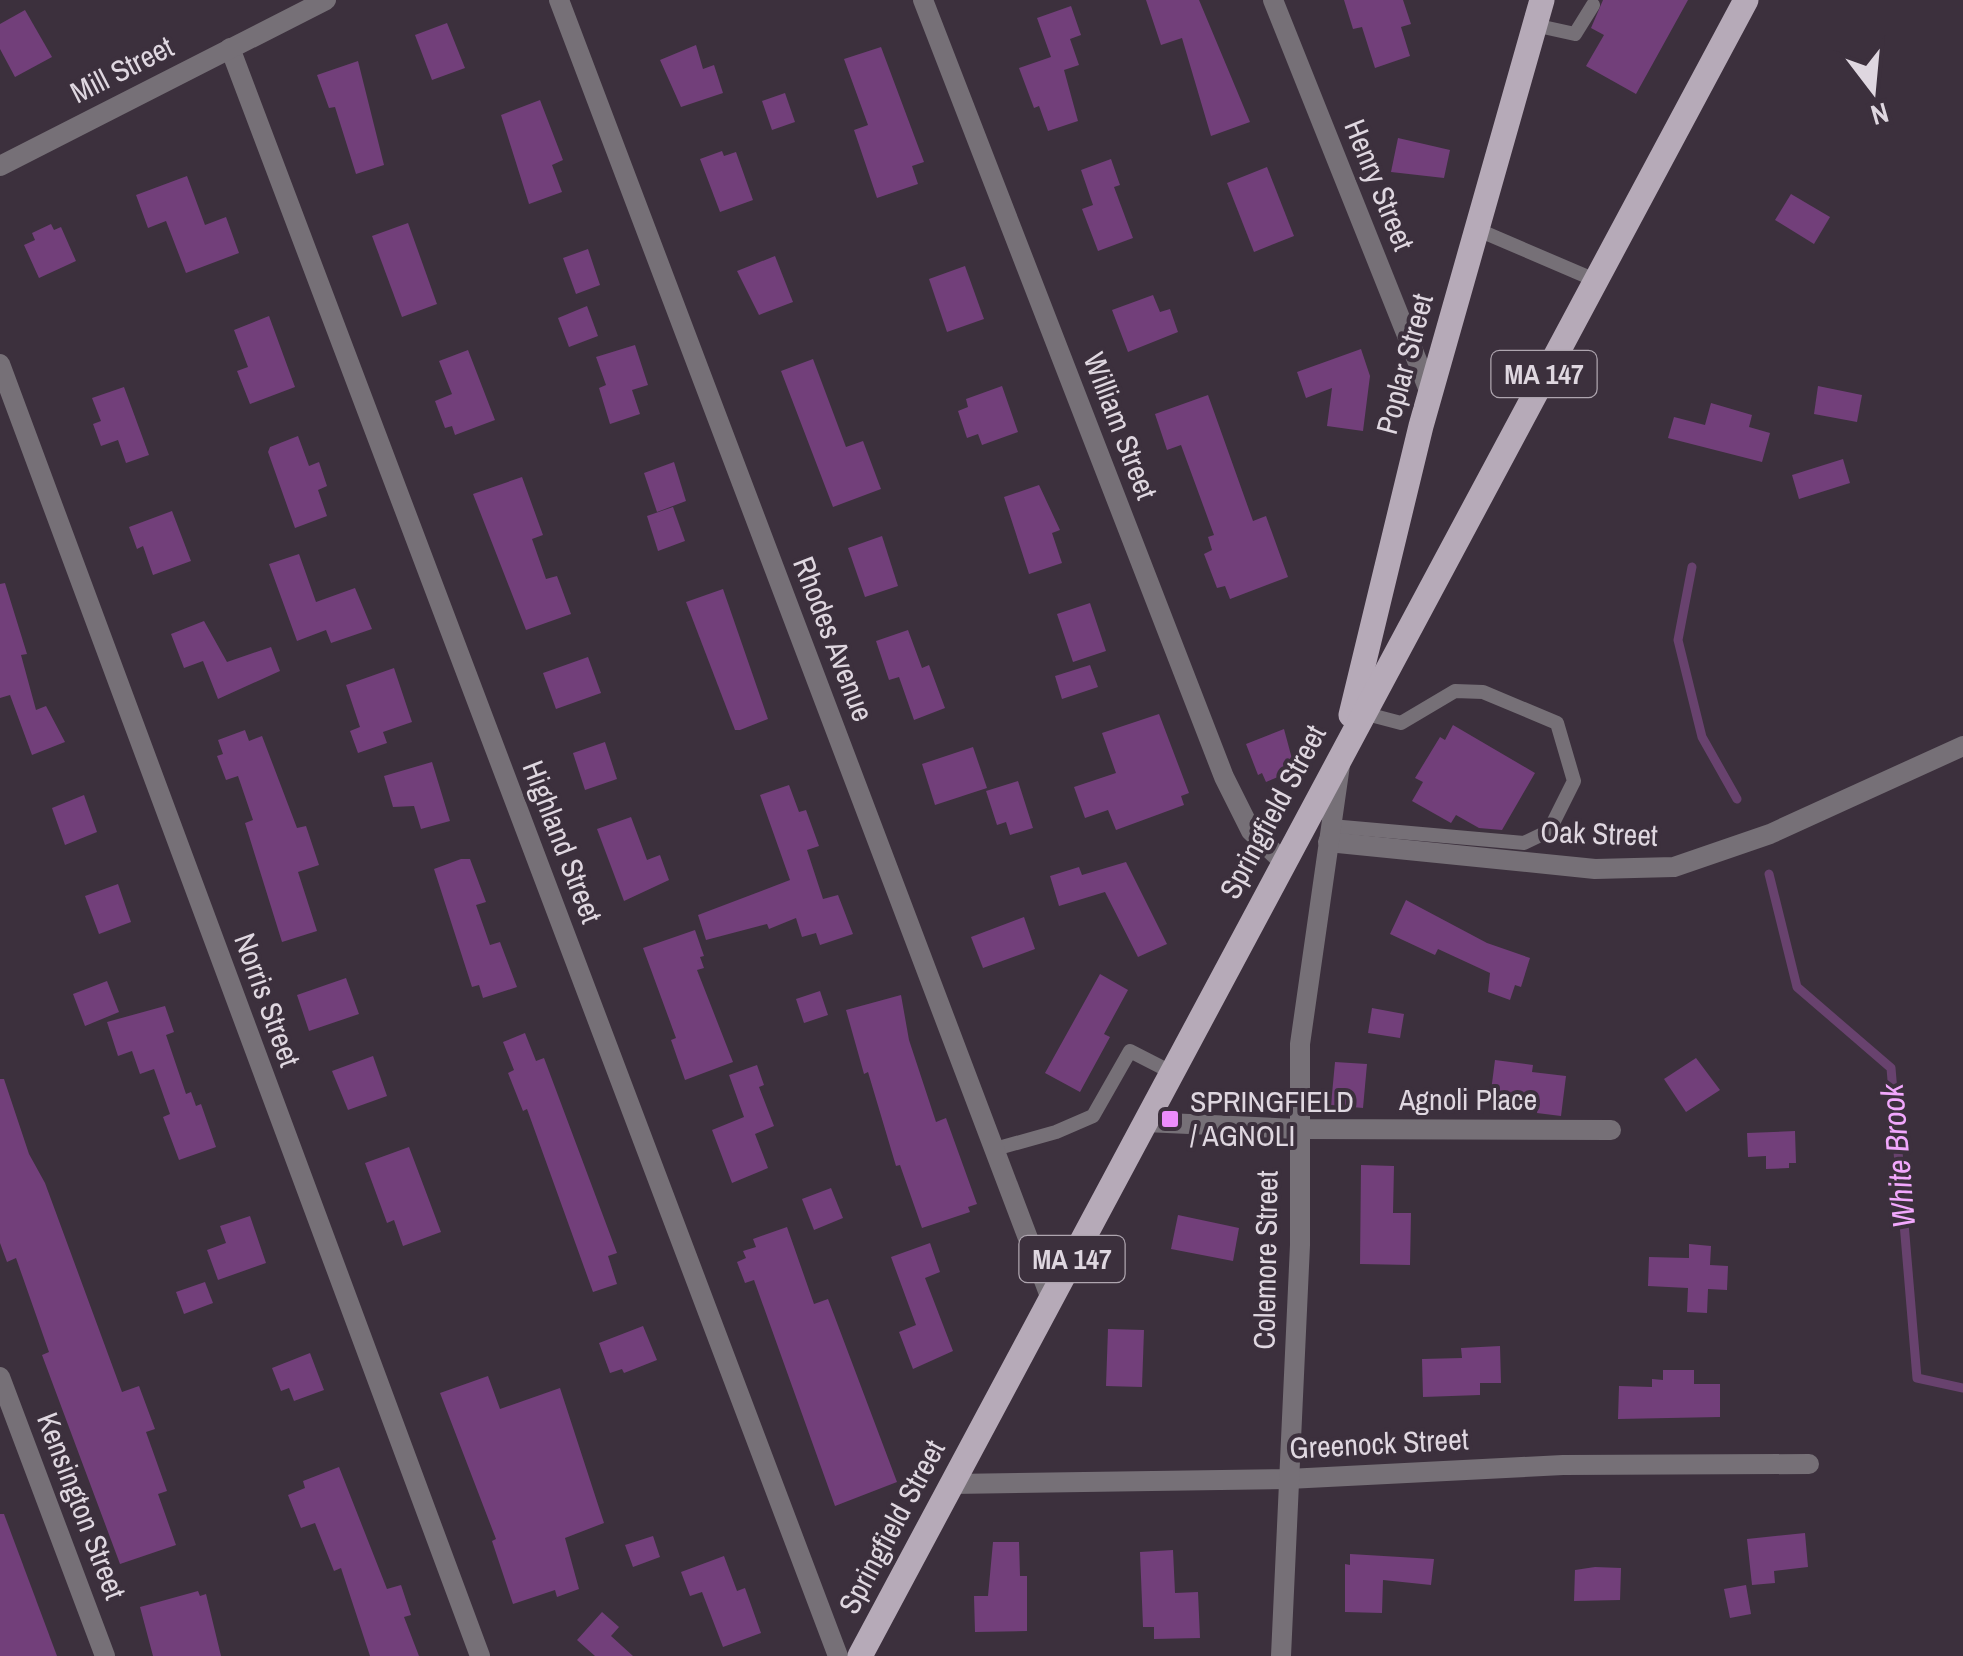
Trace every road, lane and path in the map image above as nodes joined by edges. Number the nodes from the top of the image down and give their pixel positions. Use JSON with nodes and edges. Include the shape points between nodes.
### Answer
{"nodes":[{"id":1,"x":326,"y":0,"type":"edge"},
{"id":2,"x":558,"y":0,"type":"edge"},
{"id":3,"x":923,"y":0,"type":"edge"},
{"id":4,"x":1273,"y":0,"type":"edge"},
{"id":5,"x":1542,"y":0,"type":"edge"},
{"id":6,"x":1746,"y":0,"type":"edge"},
{"id":7,"x":1593,"y":6,"type":"dead end"},
{"id":8,"x":1534,"y":25,"type":"junction"},
{"id":9,"x":230,"y":48,"type":"junction"},
{"id":10,"x":0,"y":166,"type":"edge"},
{"id":11,"x":1476,"y":229,"type":"junction"},
{"id":12,"x":1595,"y":280,"type":"junction"},
{"id":13,"x":0,"y":364,"type":"edge"},
{"id":14,"x":1430,"y":392,"type":"junction"},
{"id":15,"x":1363,"y":713,"type":"junction"},
{"id":16,"x":1963,"y":746,"type":"edge"},
{"id":17,"x":1343,"y":748,"type":"junction"},
{"id":18,"x":1330,"y":834,"type":"junction"},
{"id":19,"x":1283,"y":861,"type":"junction"},
{"id":20,"x":1171,"y":1072,"type":"junction"},
{"id":21,"x":1145,"y":1122,"type":"junction"},
{"id":22,"x":1298,"y":1130,"type":"junction"},
{"id":23,"x":1611,"y":1130,"type":"dead end"},
{"id":24,"x":994,"y":1150,"type":"junction"},
{"id":25,"x":1051,"y":1299,"type":"junction"},
{"id":26,"x":0,"y":1377,"type":"edge"},
{"id":27,"x":1809,"y":1464,"type":"dead end"},
{"id":28,"x":1288,"y":1479,"type":"junction"},
{"id":29,"x":952,"y":1484,"type":"junction"},
{"id":30,"x":105,"y":1656,"type":"edge"},
{"id":31,"x":480,"y":1656,"type":"edge"},
{"id":32,"x":838,"y":1656,"type":"edge"},
{"id":33,"x":860,"y":1656,"type":"edge"},
{"id":34,"x":1281,"y":1656,"type":"edge"}],
"edges":[{"from":1,"to":9,"type":"street","name":"Mill Street"},
{"from":2,"to":24,"type":"street","name":"Rhodes Avenue"},
{"from":3,"to":19,"type":"street","name":"William Street","via":[[1224,777],[1251,831]]},
{"from":4,"to":14,"type":"street","name":"Henry Street"},
{"from":5,"to":8,"type":"main road","name":"Poplar Street"},
{"from":6,"to":12,"type":"main road","name":"Springfield Street","number":"MA 147"},
{"from":7,"to":8,"type":"lane","via":[[1575,34]]},
{"from":8,"to":11,"type":"main road","name":"Poplar Street"},
{"from":9,"to":10,"type":"street","name":"Mill Street"},
{"from":9,"to":32,"type":"street","name":"Highland Street"},
{"from":11,"to":12,"type":"lane"},
{"from":11,"to":14,"type":"main road","name":"Poplar Street"},
{"from":12,"to":15,"type":"main road","name":"Springfield Street","number":"MA 147"},
{"from":13,"to":31,"type":"street","name":"Norris Street"},
{"from":14,"to":17,"type":"main road","name":"Poplar Street"},
{"from":15,"to":17,"type":"main road","name":"Springfield Street","number":"MA 147"},
{"from":15,"to":18,"type":"lane","via":[[1401,723],[1455,691],[1483,692],[1558,723],[1574,781],[1550,831],[1524,844]]},
{"from":16,"to":18,"type":"street","name":"Oak Street","via":[[1770,834],[1674,866],[1595,870]]},
{"from":17,"to":18,"type":"street","name":"Colemore Street"},
{"from":17,"to":19,"type":"main road","name":"Springfield Street","number":"MA 147"},
{"from":18,"to":22,"type":"street","name":"Colemore Street","via":[[1303,1002]]},
{"from":19,"to":20,"type":"main road","name":"Springfield Street","number":"MA 147"},
{"from":20,"to":21,"type":"main road","name":"Springfield Street","number":"MA 147"},
{"from":20,"to":24,"type":"lane","via":[[1130,1051],[1093,1116]]},
{"from":21,"to":22,"type":"street","name":"Agnoli Place"},
{"from":21,"to":25,"type":"main road","name":"Springfield Street","number":"MA 147"},
{"from":22,"to":23,"type":"street","name":"Agnoli Place"},
{"from":22,"to":28,"type":"street","name":"Colemore Street","via":[[1300,1245]]},
{"from":24,"to":25,"type":"street","name":"Rhodes Avenue"},
{"from":25,"to":29,"type":"main road","name":"Springfield Street","number":"MA 147"},
{"from":26,"to":30,"type":"street","name":"Kensington Street"},
{"from":27,"to":28,"type":"street","name":"Greenock Street","via":[[1563,1465]]},
{"from":28,"to":29,"type":"street","name":"Greenock Street"},
{"from":28,"to":34,"type":"street","name":"Colemore Street"},
{"from":29,"to":33,"type":"main road","name":"Springfield Street","number":"MA 147"}]}
